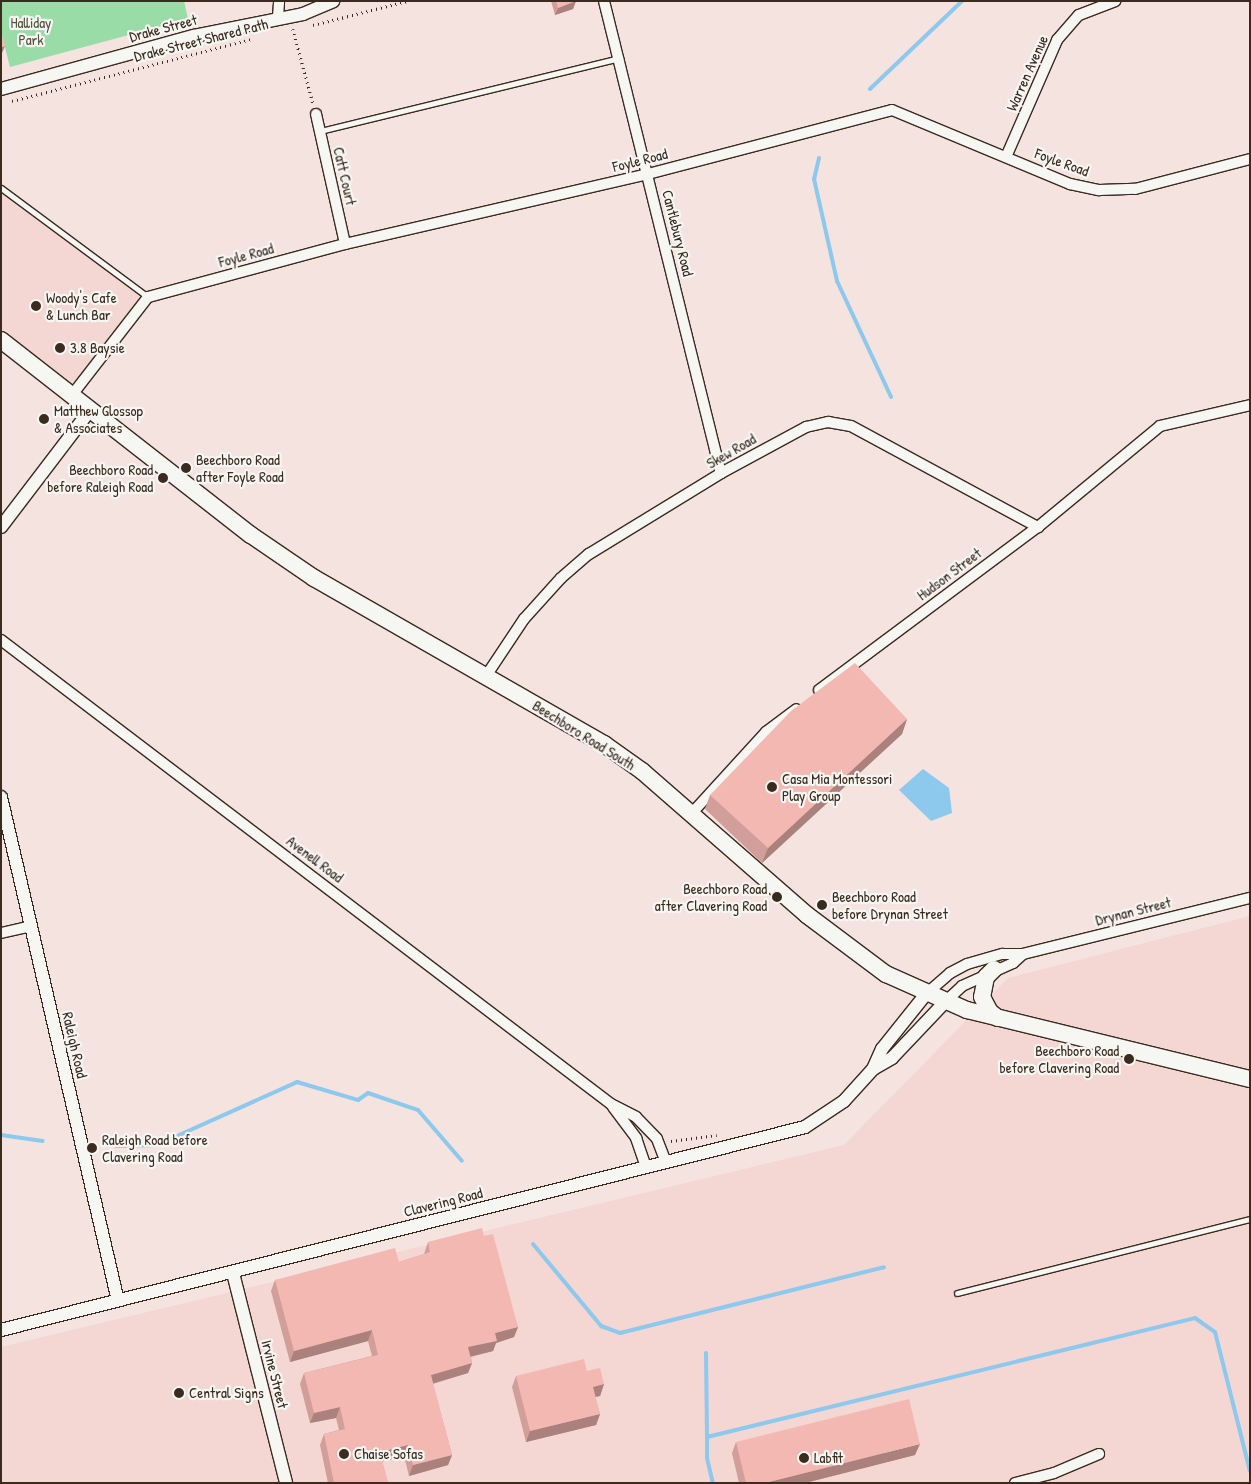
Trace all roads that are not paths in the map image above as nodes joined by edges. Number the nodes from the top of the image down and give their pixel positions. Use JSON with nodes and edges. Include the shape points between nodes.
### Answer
{"nodes":[{"id":1,"x":279,"y":1,"type":"edge"},
{"id":2,"x":333,"y":1,"type":"edge"},
{"id":3,"x":604,"y":1,"type":"edge"},
{"id":4,"x":1116,"y":1,"type":"edge"},
{"id":5,"x":278,"y":17,"type":"junction"},
{"id":6,"x":621,"y":58,"type":"junction"},
{"id":7,"x":1,"y":89,"type":"edge"},
{"id":8,"x":316,"y":114,"type":"road end"},
{"id":9,"x":320,"y":131,"type":"junction"},
{"id":10,"x":1006,"y":157,"type":"junction"},
{"id":11,"x":1250,"y":159,"type":"edge"},
{"id":12,"x":648,"y":174,"type":"junction"},
{"id":13,"x":1,"y":188,"type":"edge"},
{"id":14,"x":345,"y":244,"type":"junction"},
{"id":15,"x":148,"y":297,"type":"junction"},
{"id":16,"x":1,"y":340,"type":"edge"},
{"id":17,"x":72,"y":395,"type":"junction"},
{"id":18,"x":1250,"y":405,"type":"edge"},
{"id":19,"x":90,"y":410,"type":"junction"},
{"id":20,"x":721,"y":473,"type":"junction"},
{"id":21,"x":1,"y":527,"type":"edge"},
{"id":22,"x":1038,"y":527,"type":"junction"},
{"id":23,"x":1,"y":640,"type":"edge"},
{"id":24,"x":486,"y":676,"type":"junction"},
{"id":25,"x":1,"y":796,"type":"edge"},
{"id":26,"x":692,"y":812,"type":"junction"},
{"id":27,"x":1250,"y":898,"type":"edge"},
{"id":28,"x":31,"y":926,"type":"junction"},
{"id":29,"x":1,"y":933,"type":"edge"},
{"id":30,"x":1023,"y":954,"type":"junction"},
{"id":31,"x":994,"y":969,"type":"junction"},
{"id":32,"x":926,"y":994,"type":"junction"},
{"id":33,"x":945,"y":1002,"type":"junction"},
{"id":34,"x":998,"y":1018,"type":"junction"},
{"id":35,"x":873,"y":1069,"type":"junction"},
{"id":36,"x":1250,"y":1079,"type":"edge"},
{"id":37,"x":610,"y":1104,"type":"junction"},
{"id":38,"x":666,"y":1162,"type":"junction"},
{"id":39,"x":646,"y":1167,"type":"junction"},
{"id":40,"x":1250,"y":1219,"type":"edge"},
{"id":41,"x":233,"y":1273,"type":"junction"},
{"id":42,"x":956,"y":1294,"type":"dead end"},
{"id":43,"x":118,"y":1300,"type":"junction"},
{"id":44,"x":1,"y":1330,"type":"edge"},
{"id":45,"x":1099,"y":1454,"type":"dead end"},
{"id":46,"x":286,"y":1483,"type":"edge"},
{"id":47,"x":1015,"y":1483,"type":"edge"}],
"edges":[{"from":1,"to":5,"type":"street"},
{"from":2,"to":5,"type":"street","name":"Drake Street","via":[[303,14]]},
{"from":3,"to":6,"type":"street","name":"Cantlebury Road"},
{"from":4,"to":10,"type":"street","name":"Warren Avenue","via":[[1079,15],[1057,40]]},
{"from":5,"to":7,"type":"street","name":"Drake Street","via":[[194,36]]},
{"from":6,"to":9,"type":"lane"},
{"from":6,"to":12,"type":"street","name":"Cantlebury Road"},
{"from":8,"to":9,"type":"street","name":"Catt Court"},
{"from":9,"to":14,"type":"street","name":"Catt Court"},
{"from":10,"to":11,"type":"street","name":"Foyle Road","via":[[1070,184],[1099,190],[1135,188]]},
{"from":10,"to":12,"type":"street","name":"Foyle Road","via":[[892,110]]},
{"from":12,"to":14,"type":"street","name":"Foyle Road"},
{"from":12,"to":20,"type":"street","name":"Cantlebury Road"},
{"from":13,"to":15,"type":"lane"},
{"from":14,"to":15,"type":"street","name":"Foyle Road"},
{"from":15,"to":17,"type":"street"},
{"from":16,"to":17,"type":"main road","name":"Beechboro Road South"},
{"from":17,"to":19,"type":"main road","name":"Beechboro Road South"},
{"from":18,"to":22,"type":"street","name":"Hudson Street","via":[[1160,426]]},
{"from":19,"to":21,"type":"street"},
{"from":19,"to":24,"type":"main road","name":"Beechboro Road South","via":[[251,534],[314,578]]},
{"from":20,"to":22,"type":"street","name":"Skew Road","via":[[806,427],[828,422],[851,426],[875,437]]},
{"from":20,"to":24,"type":"street","name":"Skew Road","via":[[589,554],[561,578],[524,619]]},
{"from":22,"to":26,"type":"street","name":"Hudson Street","via":[[766,732]]},
{"from":23,"to":37,"type":"street","name":"Avenell Road"},
{"from":24,"to":26,"type":"main road","name":"Beechboro Road South","via":[[604,744]]},
{"from":25,"to":28,"type":"street","name":"Raleigh Road"},
{"from":26,"to":32,"type":"main road","name":"Beechboro Road South","via":[[807,915],[878,968]]},
{"from":27,"to":30,"type":"street","name":"Drynan Street"},
{"from":28,"to":29,"type":"street"},
{"from":28,"to":43,"type":"street","name":"Raleigh Road"},
{"from":30,"to":31,"type":"street","name":"Drynan Street","via":[[1013,962]]},
{"from":30,"to":32,"type":"street","name":"Drynan Street","via":[[1003,954],[967,964],[950,973]]},
{"from":31,"to":33,"type":"street","name":"Drynan Street","via":[[962,986]]},
{"from":31,"to":34,"type":"main road","via":[[984,982],[982,997],[990,1012]]},
{"from":32,"to":33,"type":"main road","name":"Beechboro Road South"},
{"from":32,"to":35,"type":"street","name":"Clavering Road","via":[[882,1049]]},
{"from":33,"to":34,"type":"main road","name":"Beechboro Road South"},
{"from":33,"to":35,"type":"street","name":"Clavering Road","via":[[892,1058]]},
{"from":34,"to":36,"type":"main road","name":"Beechboro Road South"},
{"from":35,"to":38,"type":"street","name":"Clavering Road","via":[[844,1101],[816,1122]]},
{"from":37,"to":38,"type":"street","name":"Avenell Road","via":[[636,1117],[648,1128]]},
{"from":37,"to":39,"type":"street","name":"Avenell Road","via":[[636,1138]]},
{"from":38,"to":39,"type":"street","name":"Clavering Road"},
{"from":39,"to":41,"type":"street","name":"Clavering Road"},
{"from":40,"to":42,"type":"lane"},
{"from":41,"to":43,"type":"street","name":"Clavering Road"},
{"from":41,"to":46,"type":"street","name":"Irvine Street"},
{"from":43,"to":44,"type":"street","name":"Clavering Road"},
{"from":45,"to":47,"type":"street","via":[[1054,1473]]}]}
